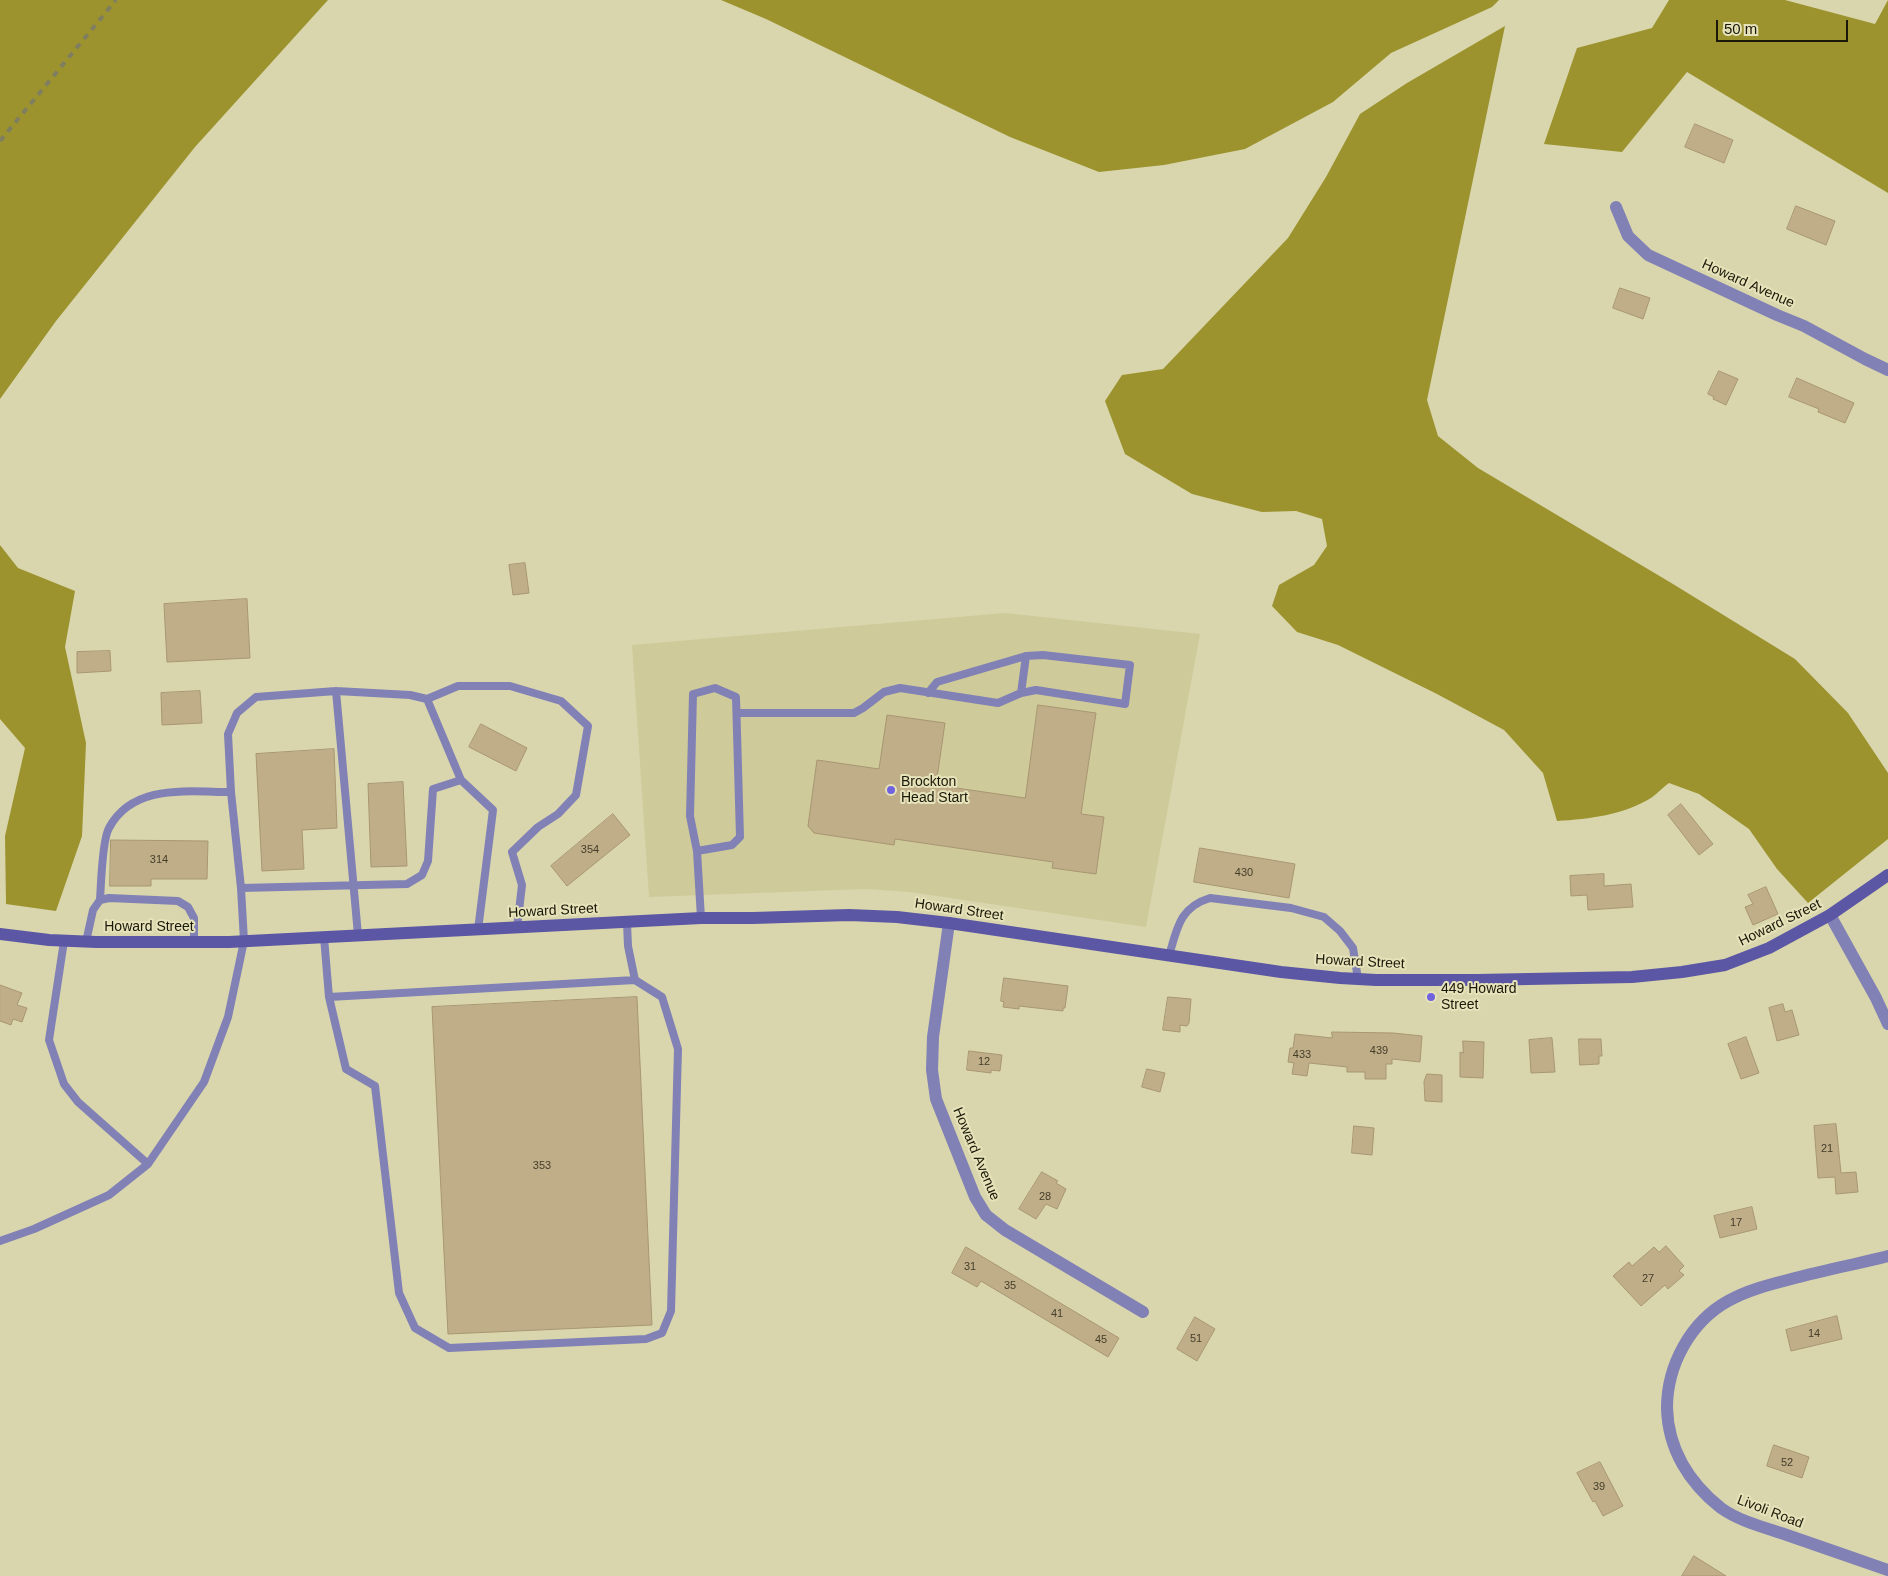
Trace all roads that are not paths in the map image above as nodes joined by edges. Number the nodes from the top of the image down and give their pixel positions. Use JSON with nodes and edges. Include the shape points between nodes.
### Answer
{"nodes":[{"id":1,"x":1616,"y":207,"type":"dead end"},
{"id":2,"x":1888,"y":370,"type":"edge"},
{"id":3,"x":1026,"y":656,"type":"junction"},
{"id":4,"x":336,"y":691,"type":"junction"},
{"id":5,"x":928,"y":692,"type":"junction"},
{"id":6,"x":1021,"y":693,"type":"junction"},
{"id":7,"x":427,"y":698,"type":"junction"},
{"id":8,"x":738,"y":713,"type":"junction"},
{"id":9,"x":461,"y":780,"type":"junction"},
{"id":10,"x":231,"y":792,"type":"junction"},
{"id":11,"x":697,"y":851,"type":"junction"},
{"id":12,"x":1888,"y":875,"type":"edge"},
{"id":13,"x":354,"y":885,"type":"junction"},
{"id":14,"x":241,"y":888,"type":"junction"},
{"id":15,"x":100,"y":900,"type":"junction"},
{"id":16,"x":1830,"y":915,"type":"junction"},
{"id":17,"x":701,"y":918,"type":"junction"},
{"id":18,"x":627,"y":923,"type":"junction"},
{"id":19,"x":949,"y":923,"type":"junction"},
{"id":20,"x":517,"y":928,"type":"junction"},
{"id":21,"x":478,"y":930,"type":"junction"},
{"id":22,"x":0,"y":934,"type":"edge"},
{"id":23,"x":358,"y":935,"type":"junction"},
{"id":24,"x":324,"y":937,"type":"junction"},
{"id":25,"x":64,"y":941,"type":"junction"},
{"id":26,"x":244,"y":941,"type":"junction"},
{"id":27,"x":86,"y":942,"type":"junction"},
{"id":28,"x":194,"y":942,"type":"junction"},
{"id":29,"x":1169,"y":956,"type":"junction"},
{"id":30,"x":1358,"y":979,"type":"junction"},
{"id":31,"x":634,"y":980,"type":"junction"},
{"id":32,"x":329,"y":997,"type":"junction"},
{"id":33,"x":1888,"y":1024,"type":"edge"},
{"id":34,"x":148,"y":1164,"type":"junction"},
{"id":35,"x":0,"y":1241,"type":"edge"},
{"id":36,"x":1888,"y":1256,"type":"edge"},
{"id":37,"x":1143,"y":1312,"type":"dead end"},
{"id":38,"x":1888,"y":1570,"type":"edge"}],
"edges":[{"from":1,"to":2,"type":"street","name":"Howard Avenue","via":[[1628,236],[1648,255],[1804,326]]},
{"from":3,"to":5,"type":"lane","via":[[937,682]]},
{"from":3,"to":6,"type":"lane"},
{"from":3,"to":6,"type":"lane","via":[[1130,665],[1124,704],[1036,690]]},
{"from":4,"to":7,"type":"lane"},
{"from":4,"to":10,"type":"lane","via":[[256,697],[237,713],[228,734]]},
{"from":4,"to":13,"type":"lane"},
{"from":5,"to":6,"type":"lane","via":[[998,703]]},
{"from":5,"to":8,"type":"lane","via":[[900,688],[884,692],[854,713]]},
{"from":7,"to":9,"type":"lane"},
{"from":7,"to":20,"type":"lane","via":[[458,686],[510,686],[561,700],[588,726],[576,796],[512,852],[522,885]]},
{"from":8,"to":11,"type":"lane","via":[[740,837],[732,845]]},
{"from":8,"to":11,"type":"lane","via":[[736,697],[715,688],[693,694],[690,816]]},
{"from":9,"to":13,"type":"lane","via":[[433,789],[428,861],[422,875],[407,884]]},
{"from":9,"to":21,"type":"lane","via":[[493,810]]},
{"from":10,"to":14,"type":"lane"},
{"from":10,"to":15,"type":"lane","via":[[167,792],[139,799],[122,809],[108,829]]},
{"from":11,"to":17,"type":"lane"},
{"from":12,"to":16,"type":"main road","name":"Howard Street"},
{"from":13,"to":14,"type":"lane"},
{"from":13,"to":23,"type":"lane"},
{"from":14,"to":26,"type":"lane"},
{"from":15,"to":27,"type":"lane","via":[[93,910]]},
{"from":15,"to":28,"type":"lane","via":[[178,901],[188,907],[194,918]]},
{"from":16,"to":30,"type":"main road","name":"Howard Street","via":[[1769,948],[1725,965],[1682,972],[1568,979]]},
{"from":16,"to":33,"type":"street"},
{"from":17,"to":18,"type":"main road","name":"Howard Street"},
{"from":17,"to":19,"type":"main road","name":"Howard Street","via":[[849,915]]},
{"from":18,"to":20,"type":"main road","name":"Howard Street"},
{"from":18,"to":31,"type":"lane"},
{"from":19,"to":29,"type":"main road","name":"Howard Street"},
{"from":19,"to":37,"type":"street","name":"Howard Avenue","via":[[933,1037],[932,1070],[936,1099],[974,1197],[986,1215],[1005,1230]]},
{"from":20,"to":21,"type":"main road","name":"Howard Street"},
{"from":21,"to":23,"type":"main road","name":"Howard Street"},
{"from":22,"to":25,"type":"main road","name":"Howard Street"},
{"from":23,"to":24,"type":"main road","name":"Howard Street"},
{"from":24,"to":26,"type":"main road","name":"Howard Street"},
{"from":24,"to":32,"type":"lane"},
{"from":25,"to":27,"type":"main road","name":"Howard Street"},
{"from":25,"to":34,"type":"lane","via":[[49,1040],[64,1084],[78,1102]]},
{"from":26,"to":28,"type":"main road","name":"Howard Street"},
{"from":26,"to":34,"type":"lane","via":[[228,1017],[204,1082]]},
{"from":27,"to":28,"type":"main road","name":"Howard Street"},
{"from":29,"to":30,"type":"main road","name":"Howard Street"},
{"from":29,"to":30,"type":"lane","via":[[1178,924],[1187,910],[1200,901],[1219,899],[1291,908],[1324,917],[1353,948]]},
{"from":31,"to":32,"type":"lane"},
{"from":31,"to":32,"type":"lane","via":[[662,997],[678,1049],[672,1312],[662,1333],[646,1339],[449,1348],[415,1328],[400,1293],[375,1086],[346,1069]]},
{"from":34,"to":35,"type":"lane","via":[[109,1194]]},
{"from":36,"to":38,"type":"street","name":"Livoli Road","via":[[1763,1286],[1728,1301],[1707,1315],[1690,1335],[1675,1362],[1667,1393],[1672,1442],[1683,1467],[1722,1508],[1747,1521]]}]}
